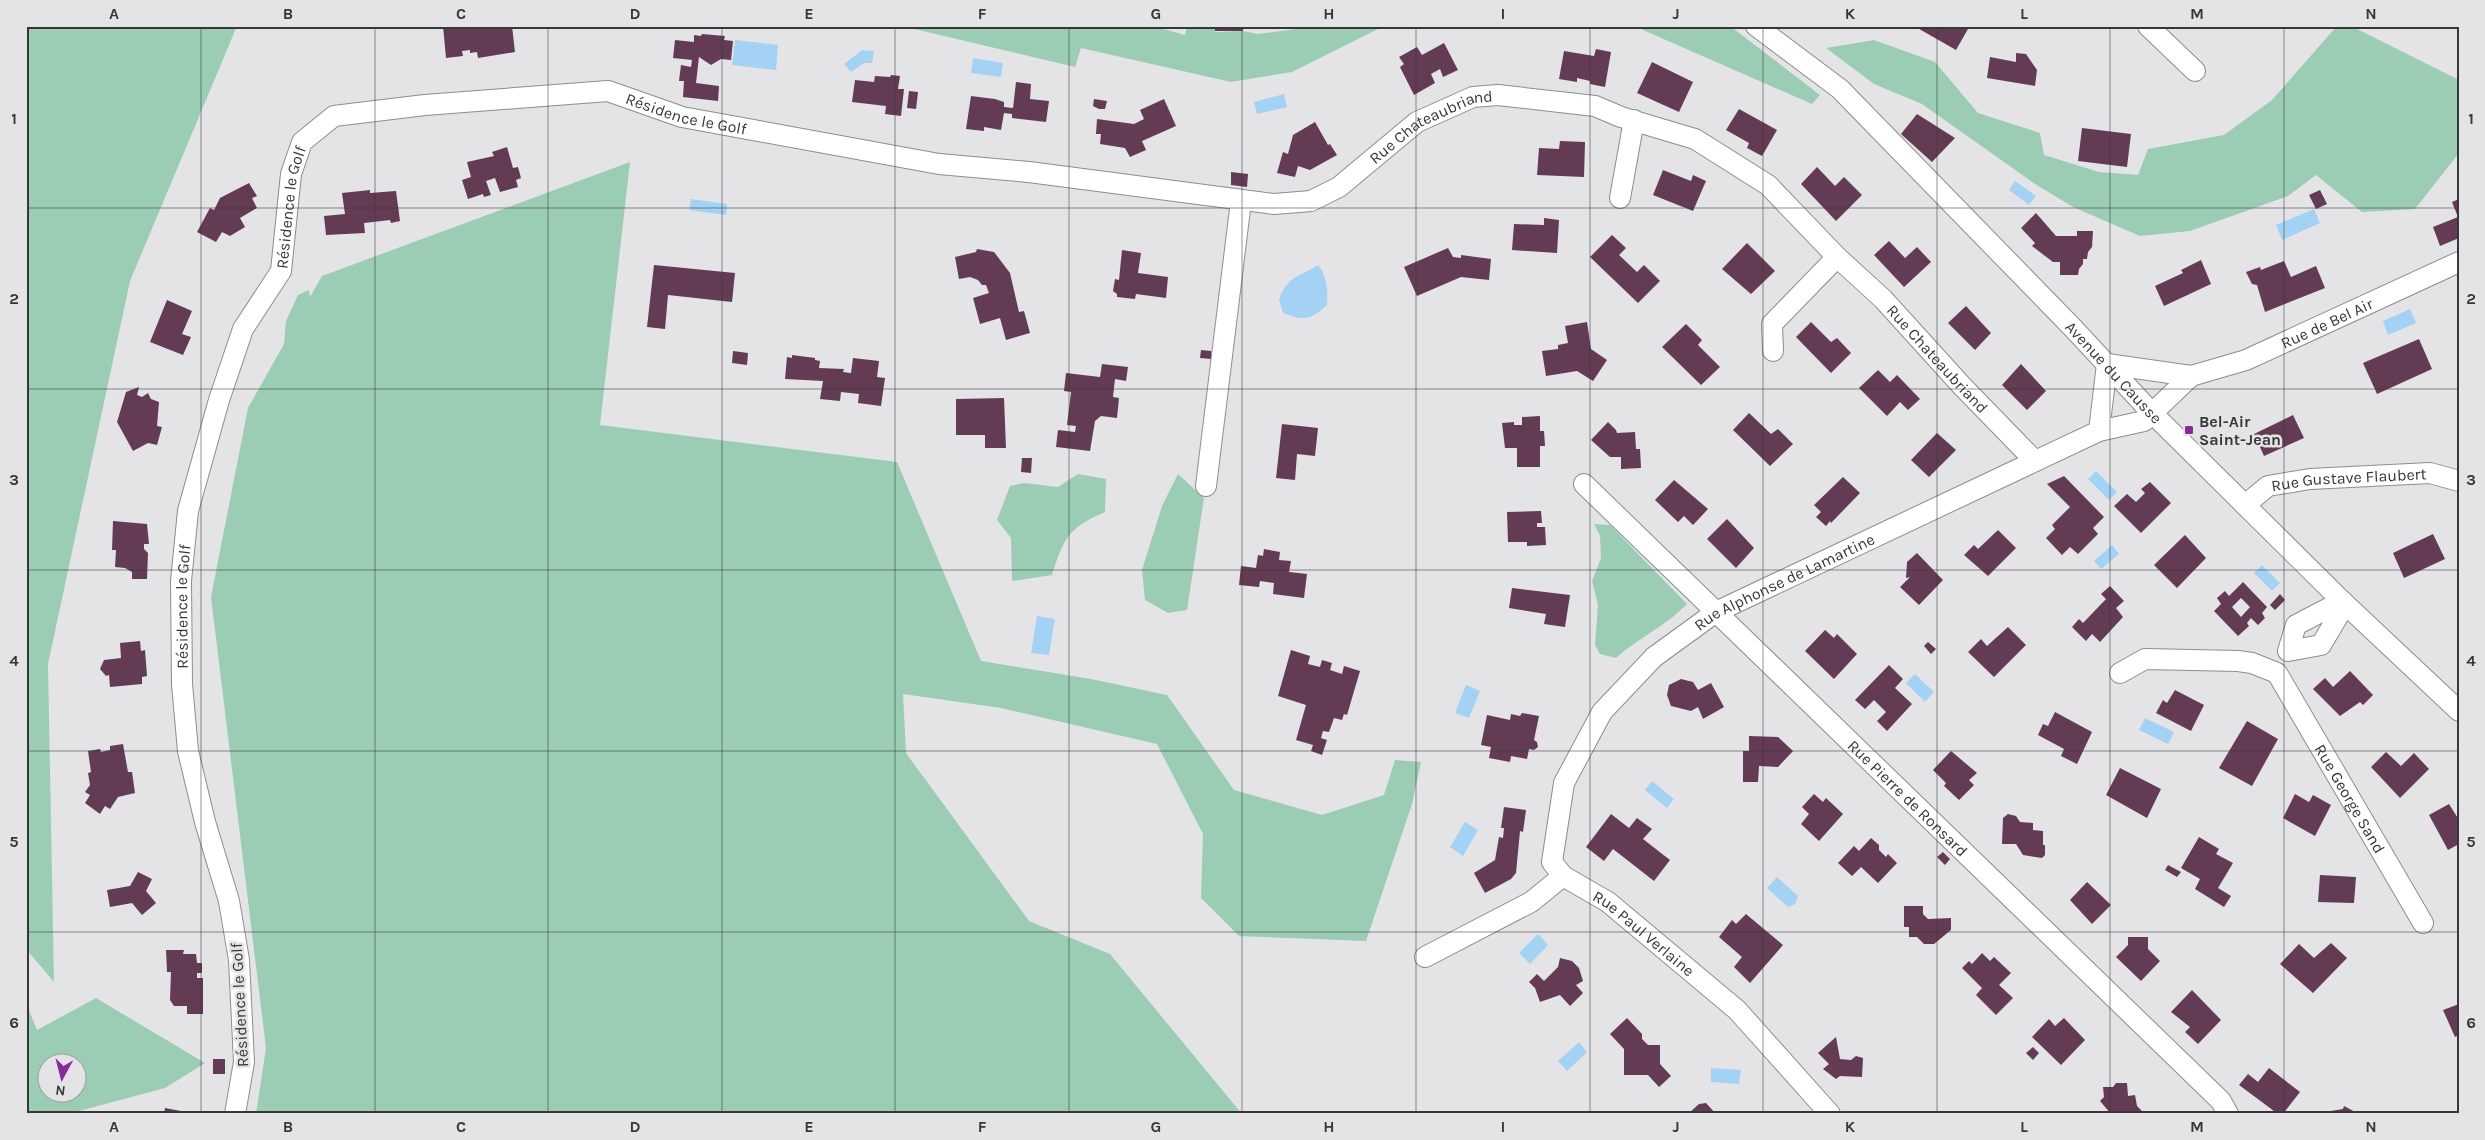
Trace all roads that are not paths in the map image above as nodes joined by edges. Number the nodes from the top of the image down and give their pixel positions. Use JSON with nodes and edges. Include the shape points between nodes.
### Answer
{"nodes":[{"id":1,"x":1756,"y":26,"type":"edge"},
{"id":2,"x":2148,"y":26,"type":"edge"},
{"id":3,"x":2195,"y":71,"type":"dead end"},
{"id":4,"x":1634,"y":120,"type":"junction"},
{"id":5,"x":1060,"y":177,"type":"joint"},
{"id":6,"x":1620,"y":198,"type":"dead end"},
{"id":7,"x":1241,"y":201,"type":"junction"},
{"id":8,"x":1837,"y":257,"type":"junction"},
{"id":9,"x":2459,"y":262,"type":"edge"},
{"id":10,"x":1773,"y":351,"type":"dead end"},
{"id":11,"x":2108,"y":364,"type":"junction"},
{"id":12,"x":2191,"y":376,"type":"junction"},
{"id":13,"x":2151,"y":412,"type":"junction"},
{"id":14,"x":2099,"y":431,"type":"junction"},
{"id":15,"x":2035,"y":461,"type":"junction"},
{"id":16,"x":2459,"y":480,"type":"edge"},
{"id":17,"x":1584,"y":484,"type":"dead end"},
{"id":18,"x":1206,"y":486,"type":"dead end"},
{"id":19,"x":2245,"y":505,"type":"junction"},
{"id":20,"x":2342,"y":601,"type":"junction"},
{"id":21,"x":1716,"y":612,"type":"junction"},
{"id":22,"x":2288,"y":651,"type":"junction"},
{"id":23,"x":2277,"y":672,"type":"junction"},
{"id":24,"x":2120,"y":673,"type":"dead end"},
{"id":25,"x":2459,"y":711,"type":"edge"},
{"id":26,"x":1563,"y":876,"type":"junction"},
{"id":27,"x":2423,"y":923,"type":"dead end"},
{"id":28,"x":1425,"y":957,"type":"dead end"},
{"id":29,"x":235,"y":1114,"type":"edge"},
{"id":30,"x":1830,"y":1114,"type":"edge"},
{"id":31,"x":2228,"y":1114,"type":"edge"}],
"edges":[{"from":1,"to":11,"type":"street","name":"Avenue du Causse","via":[[1840,90]]},
{"from":2,"to":3,"type":"street"},
{"from":4,"to":6,"type":"street"},
{"from":4,"to":7,"type":"street","name":"Rue Chateaubriand","via":[[1595,106],[1498,95],[1473,97],[1417,122],[1342,184],[1311,201],[1274,204]]},
{"from":4,"to":8,"type":"street","name":"Rue Chateaubriand","via":[[1695,139],[1768,185]]},
{"from":5,"to":7,"type":"street","name":"Rue Chateaubriand"},
{"from":5,"to":29,"type":"street","name":"Résidence le Golf","via":[[940,164],[768,134],[682,117],[608,91],[425,105],[334,116],[302,142],[292,174],[281,271],[242,329],[219,400],[188,511],[181,581],[182,684],[188,751],[229,901],[239,960],[244,1062]]},
{"from":7,"to":18,"type":"street"},
{"from":8,"to":10,"type":"street","via":[[1772,324]]},
{"from":8,"to":15,"type":"street","name":"Rue Chateaubriand","via":[[1883,299]]},
{"from":9,"to":12,"type":"street","name":"Rue de Bel Air","via":[[2246,360]]},
{"from":11,"to":12,"type":"street","name":"Rue de Bel Air"},
{"from":11,"to":13,"type":"street","name":"Avenue du Causse"},
{"from":11,"to":14,"type":"street"},
{"from":12,"to":13,"type":"street","name":"Rue de Bel Air"},
{"from":13,"to":14,"type":"street","name":"Rue Alphonse de Lamartine","via":[[2144,421]]},
{"from":13,"to":19,"type":"street","name":"Avenue du Causse"},
{"from":14,"to":15,"type":"street","name":"Rue Alphonse de Lamartine"},
{"from":15,"to":21,"type":"street","name":"Rue Alphonse de Lamartine"},
{"from":16,"to":19,"type":"street","name":"Rue Gustave Flaubert","via":[[2430,473],[2310,479],[2268,486]]},
{"from":17,"to":21,"type":"street","name":"Rue Pierre de Ronsard"},
{"from":19,"to":20,"type":"street","name":"Avenue du Causse"},
{"from":20,"to":22,"type":"street","via":[[2296,625]]},
{"from":20,"to":22,"type":"street","via":[[2340,613],[2321,645]]},
{"from":20,"to":25,"type":"street","name":"Avenue du Causse"},
{"from":21,"to":26,"type":"street","name":"Rue Alphonse de Lamartine","via":[[1654,657],[1602,712],[1564,782],[1552,862]]},
{"from":21,"to":31,"type":"street","name":"Rue Pierre de Ronsard","via":[[2215,1095]]},
{"from":22,"to":23,"type":"street"},
{"from":23,"to":24,"type":"street","via":[[2238,661],[2145,659]]},
{"from":23,"to":27,"type":"street","name":"Rue George Sand"},
{"from":26,"to":28,"type":"street","via":[[1532,902]]},
{"from":26,"to":30,"type":"street","name":"Rue Paul Verlaine","via":[[1608,902],[1737,1010]]}]}
